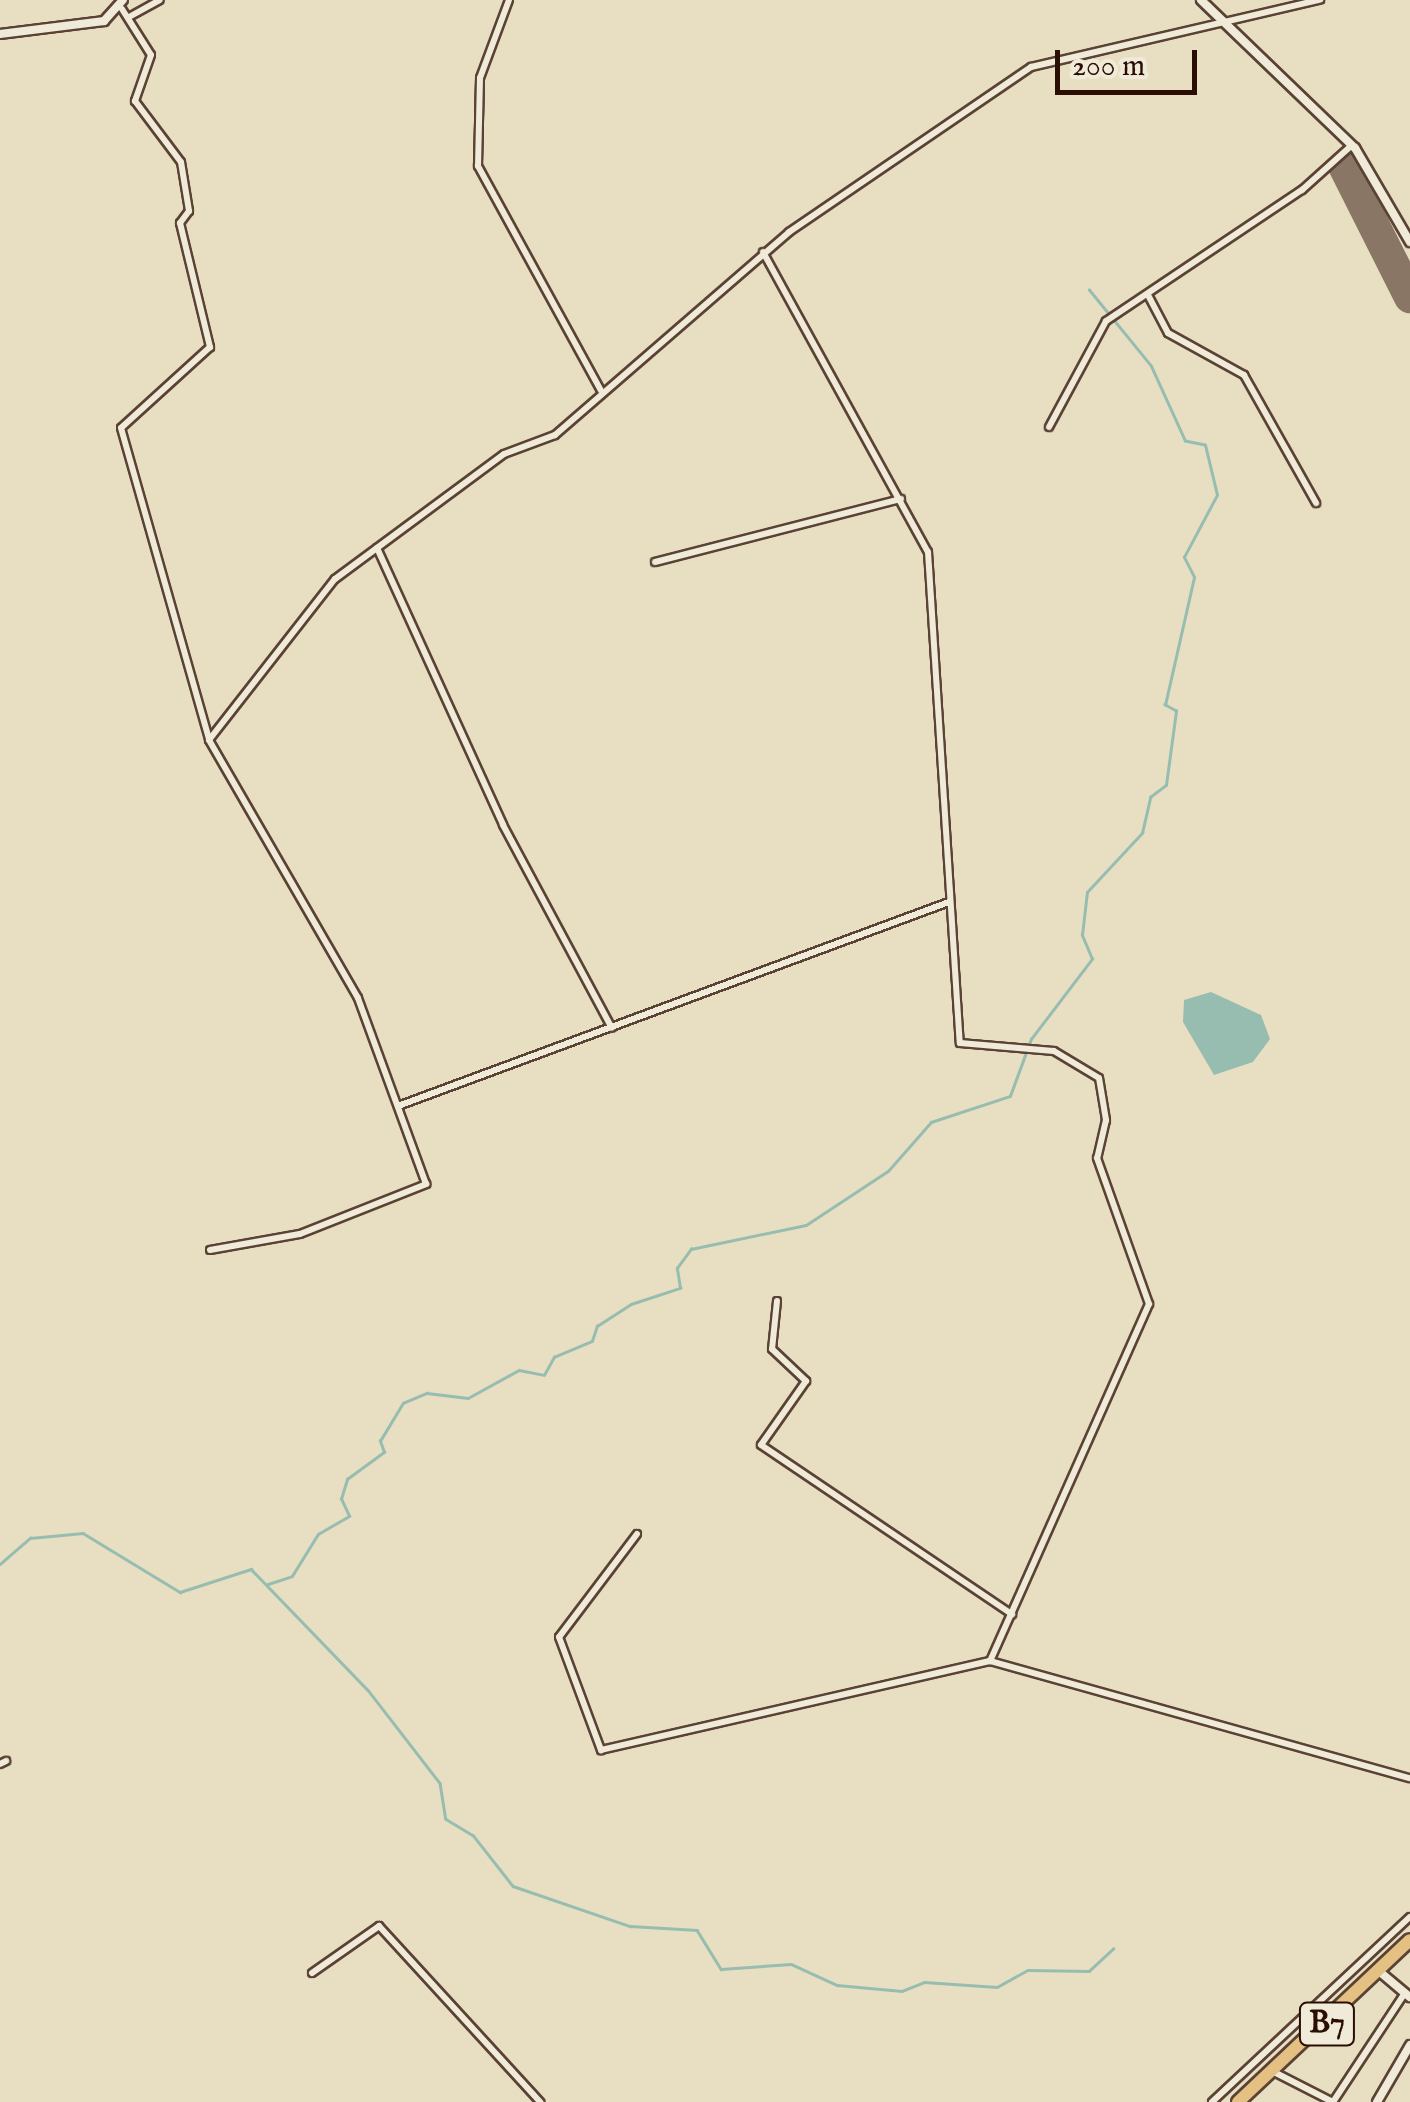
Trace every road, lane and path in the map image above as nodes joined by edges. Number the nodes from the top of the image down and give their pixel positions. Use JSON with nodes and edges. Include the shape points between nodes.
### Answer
{"nodes":[{"id":1,"x":160,"y":0,"type":"edge"},
{"id":2,"x":509,"y":0,"type":"edge"},
{"id":3,"x":1200,"y":0,"type":"edge"},
{"id":4,"x":1320,"y":0,"type":"edge"},
{"id":5,"x":1276,"y":4,"type":"edge"},
{"id":6,"x":122,"y":5,"type":"edge"},
{"id":7,"x":129,"y":17,"type":"junction"},
{"id":8,"x":1230,"y":23,"type":"junction"},
{"id":9,"x":0,"y":34,"type":"edge"},
{"id":10,"x":1352,"y":146,"type":"junction"},
{"id":11,"x":1410,"y":242,"type":"edge"},
{"id":12,"x":763,"y":252,"type":"junction"},
{"id":13,"x":1148,"y":295,"type":"junction"},
{"id":14,"x":602,"y":392,"type":"junction"},
{"id":15,"x":1049,"y":427,"type":"dead end"},
{"id":16,"x":902,"y":499,"type":"junction"},
{"id":17,"x":1316,"y":503,"type":"dead end"},
{"id":18,"x":377,"y":548,"type":"junction"},
{"id":19,"x":655,"y":562,"type":"dead end"},
{"id":20,"x":210,"y":740,"type":"junction"},
{"id":21,"x":949,"y":902,"type":"junction"},
{"id":22,"x":612,"y":1028,"type":"junction"},
{"id":23,"x":398,"y":1106,"type":"junction"},
{"id":24,"x":210,"y":1250,"type":"dead end"},
{"id":25,"x":777,"y":1301,"type":"dead end"},
{"id":26,"x":637,"y":1534,"type":"dead end"},
{"id":27,"x":1012,"y":1614,"type":"junction"},
{"id":28,"x":990,"y":1661,"type":"junction"},
{"id":29,"x":1410,"y":1778,"type":"edge"},
{"id":30,"x":1410,"y":1917,"type":"edge"},
{"id":31,"x":1410,"y":1940,"type":"edge"},
{"id":32,"x":1392,"y":1948,"type":"junction"},
{"id":33,"x":312,"y":1972,"type":"dead end"},
{"id":34,"x":1380,"y":1972,"type":"junction"},
{"id":35,"x":1408,"y":1995,"type":"edge"},
{"id":36,"x":1410,"y":2045,"type":"edge"},
{"id":37,"x":1277,"y":2049,"type":"junction"},
{"id":38,"x":1288,"y":2060,"type":"junction"},
{"id":39,"x":1274,"y":2072,"type":"junction"},
{"id":40,"x":1310,"y":2092,"type":"junction"},
{"id":41,"x":540,"y":2102,"type":"edge"},
{"id":42,"x":1212,"y":2102,"type":"edge"},
{"id":43,"x":1238,"y":2102,"type":"edge"},
{"id":44,"x":1308,"y":2102,"type":"edge"},
{"id":45,"x":1333,"y":2102,"type":"edge"},
{"id":46,"x":1377,"y":2102,"type":"edge"}],
"edges":[{"from":1,"to":7,"type":"street"},
{"from":2,"to":14,"type":"street","via":[[480,78],[478,166]]},
{"from":3,"to":8,"type":"street"},
{"from":4,"to":5,"type":"street"},
{"from":5,"to":8,"type":"street"},
{"from":6,"to":7,"type":"street"},
{"from":6,"to":9,"type":"street","via":[[76,28]]},
{"from":7,"to":20,"type":"street","via":[[152,54],[136,101],[181,162],[189,210],[180,223],[210,347],[121,428]]},
{"from":8,"to":10,"type":"street"},
{"from":8,"to":12,"type":"street","via":[[1031,67]]},
{"from":10,"to":11,"type":"street"},
{"from":10,"to":13,"type":"street"},
{"from":12,"to":14,"type":"street"},
{"from":12,"to":16,"type":"street"},
{"from":13,"to":15,"type":"street","via":[[1106,321]]},
{"from":13,"to":17,"type":"street","via":[[1168,333],[1244,375]]},
{"from":14,"to":18,"type":"street","via":[[555,435],[504,454]]},
{"from":16,"to":19,"type":"street"},
{"from":16,"to":21,"type":"street","via":[[930,561]]},
{"from":18,"to":20,"type":"street","via":[[335,579]]},
{"from":18,"to":22,"type":"street","via":[[503,825]]},
{"from":20,"to":23,"type":"street","via":[[358,998]]},
{"from":21,"to":22,"type":"street"},
{"from":21,"to":27,"type":"street","via":[[964,1048],[1054,1051],[1104,1088],[1097,1158],[1150,1304]]},
{"from":22,"to":23,"type":"street"},
{"from":23,"to":24,"type":"street","via":[[425,1180],[420,1190],[300,1234]]},
{"from":25,"to":27,"type":"street","via":[[772,1350],[806,1382],[761,1446]]},
{"from":26,"to":28,"type":"street","via":[[559,1636],[601,1750]]},
{"from":27,"to":28,"type":"street"},
{"from":28,"to":29,"type":"street"},
{"from":30,"to":32,"type":"street"},
{"from":31,"to":32,"type":"highway","number":"B7"},
{"from":32,"to":34,"type":"highway","number":"B7"},
{"from":32,"to":37,"type":"street"},
{"from":33,"to":41,"type":"street","via":[[379,1926]]},
{"from":34,"to":35,"type":"street"},
{"from":34,"to":38,"type":"highway","number":"B7"},
{"from":35,"to":45,"type":"street"},
{"from":36,"to":46,"type":"street"},
{"from":37,"to":38,"type":"street"},
{"from":37,"to":42,"type":"street"},
{"from":38,"to":39,"type":"highway","number":"B7"},
{"from":39,"to":40,"type":"street"},
{"from":39,"to":43,"type":"highway","number":"B7"},
{"from":40,"to":44,"type":"street"},
{"from":40,"to":45,"type":"street"}]}
